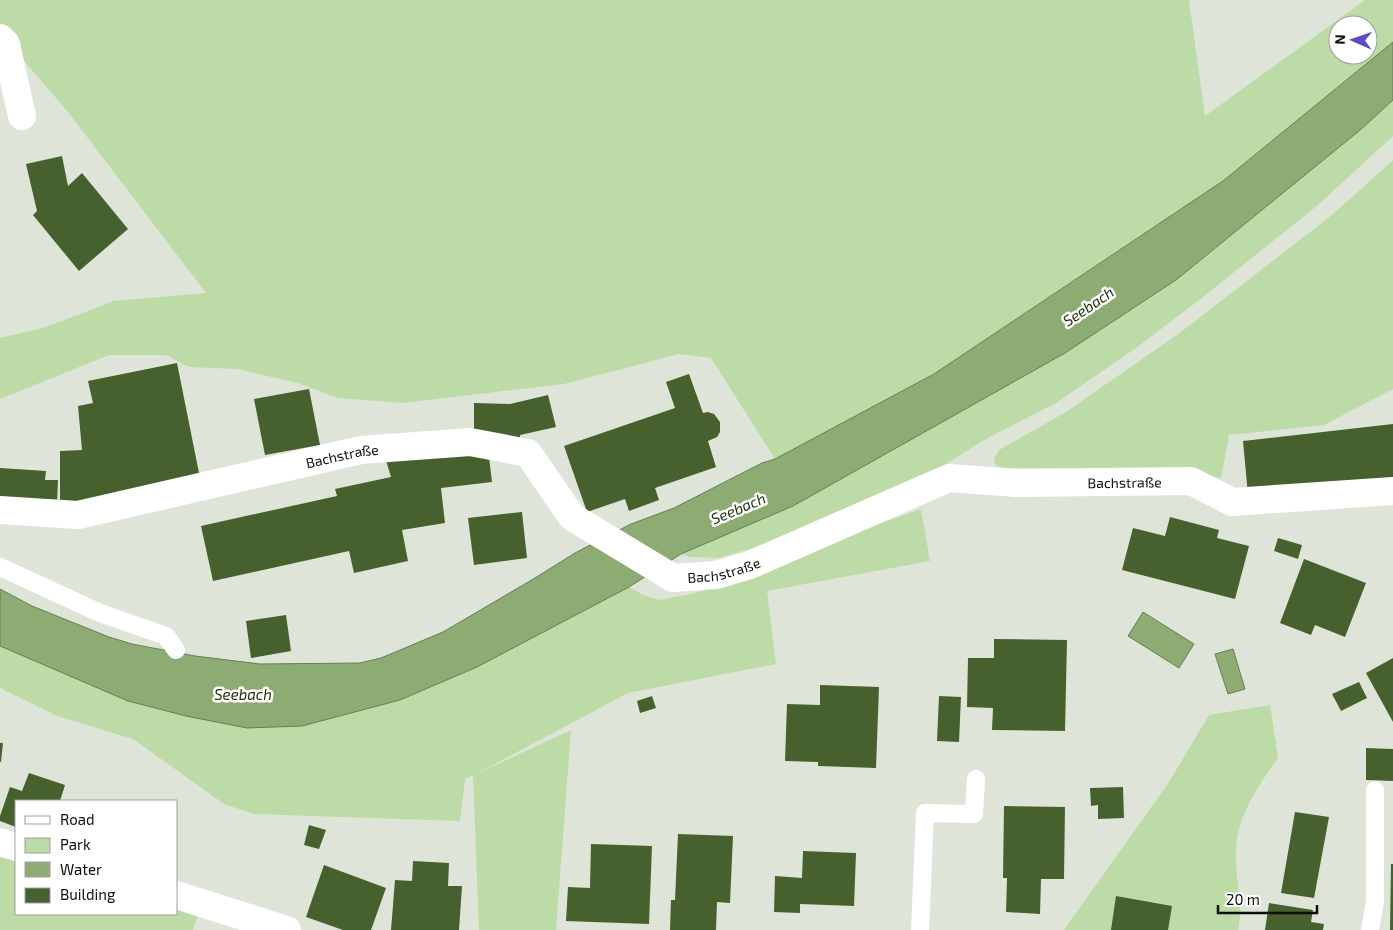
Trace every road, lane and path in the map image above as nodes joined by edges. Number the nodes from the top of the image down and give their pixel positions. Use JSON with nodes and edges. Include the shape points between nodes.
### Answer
{"nodes":[{"id":1,"x":0,"y":38,"type":"edge"},
{"id":2,"x":22,"y":116,"type":"dead end"},
{"id":3,"x":1393,"y":491,"type":"edge"},
{"id":4,"x":0,"y":510,"type":"edge"},
{"id":5,"x":0,"y":567,"type":"edge"},
{"id":6,"x":176,"y":650,"type":"dead end"},
{"id":7,"x":976,"y":779,"type":"dead end"},
{"id":8,"x":1375,"y":790,"type":"dead end"},
{"id":9,"x":0,"y":842,"type":"edge"},
{"id":10,"x":15,"y":846,"type":"edge"},
{"id":11,"x":178,"y":896,"type":"edge"},
{"id":12,"x":286,"y":930,"type":"edge"},
{"id":13,"x":920,"y":930,"type":"edge"},
{"id":14,"x":1370,"y":930,"type":"edge"}],
"edges":[{"from":1,"to":2,"type":"street","via":[[6,44]]},
{"from":3,"to":4,"type":"street","name":"Bachstraße","via":[[1232,502],[1191,481],[1017,482],[949,478],[750,566],[716,575],[673,578],[572,516],[528,453],[470,442],[361,450],[78,515]]},
{"from":5,"to":6,"type":"lane","via":[[100,613],[166,636]]},
{"from":7,"to":13,"type":"lane","via":[[974,814],[925,813]]},
{"from":8,"to":14,"type":"lane","via":[[1375,901]]},
{"from":9,"to":10,"type":"street"},
{"from":11,"to":12,"type":"street"}]}
